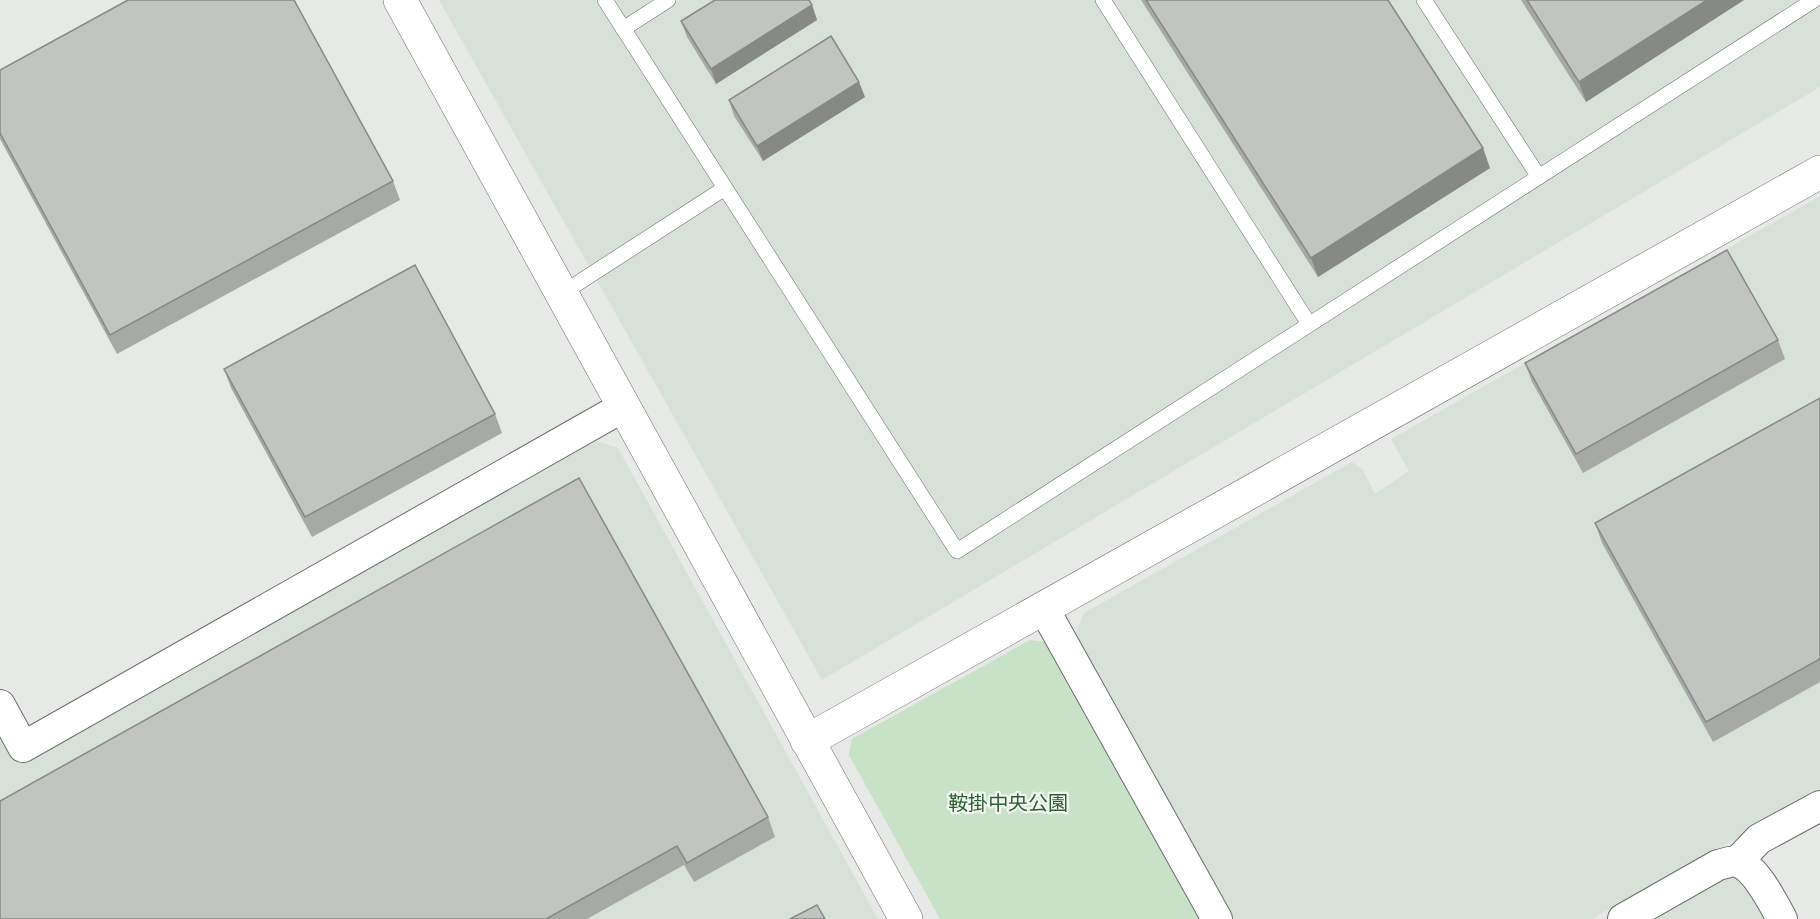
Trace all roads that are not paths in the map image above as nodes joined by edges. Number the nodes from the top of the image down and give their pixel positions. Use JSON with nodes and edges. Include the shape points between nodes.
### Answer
{"nodes":[{"id":1,"x":400,"y":0,"type":"edge"},
{"id":2,"x":605,"y":0,"type":"edge"},
{"id":3,"x":668,"y":0,"type":"edge"},
{"id":4,"x":1103,"y":0,"type":"edge"},
{"id":5,"x":1425,"y":0,"type":"edge"},
{"id":6,"x":1814,"y":0,"type":"edge"},
{"id":7,"x":623,"y":29,"type":"junction"},
{"id":8,"x":1820,"y":172,"type":"edge"},
{"id":9,"x":1539,"y":177,"type":"junction"},
{"id":10,"x":725,"y":188,"type":"junction"},
{"id":11,"x":561,"y":294,"type":"junction"},
{"id":12,"x":1309,"y":324,"type":"junction"},
{"id":13,"x":623,"y":407,"type":"junction"},
{"id":14,"x":1044,"y":609,"type":"junction"},
{"id":15,"x":0,"y":705,"type":"edge"},
{"id":16,"x":807,"y":741,"type":"junction"},
{"id":17,"x":1820,"y":806,"type":"edge"},
{"id":18,"x":1737,"y":862,"type":"junction"},
{"id":19,"x":906,"y":919,"type":"edge"},
{"id":20,"x":1217,"y":919,"type":"edge"},
{"id":21,"x":1623,"y":919,"type":"edge"},
{"id":22,"x":1782,"y":919,"type":"edge"}],
"edges":[{"from":1,"to":11,"type":"street"},
{"from":2,"to":7,"type":"lane"},
{"from":3,"to":7,"type":"lane"},
{"from":4,"to":12,"type":"lane"},
{"from":5,"to":9,"type":"lane"},
{"from":6,"to":9,"type":"lane"},
{"from":7,"to":10,"type":"lane"},
{"from":8,"to":14,"type":"street"},
{"from":9,"to":12,"type":"lane"},
{"from":10,"to":11,"type":"lane"},
{"from":10,"to":12,"type":"lane","via":[[957,550]]},
{"from":11,"to":13,"type":"street"},
{"from":13,"to":15,"type":"street","via":[[23,747]]},
{"from":13,"to":16,"type":"street"},
{"from":14,"to":16,"type":"street"},
{"from":14,"to":20,"type":"street"},
{"from":16,"to":19,"type":"street"},
{"from":17,"to":18,"type":"street","via":[[1759,839]]},
{"from":18,"to":21,"type":"street","via":[[1718,865]]},
{"from":18,"to":22,"type":"street","via":[[1763,887]]}]}
